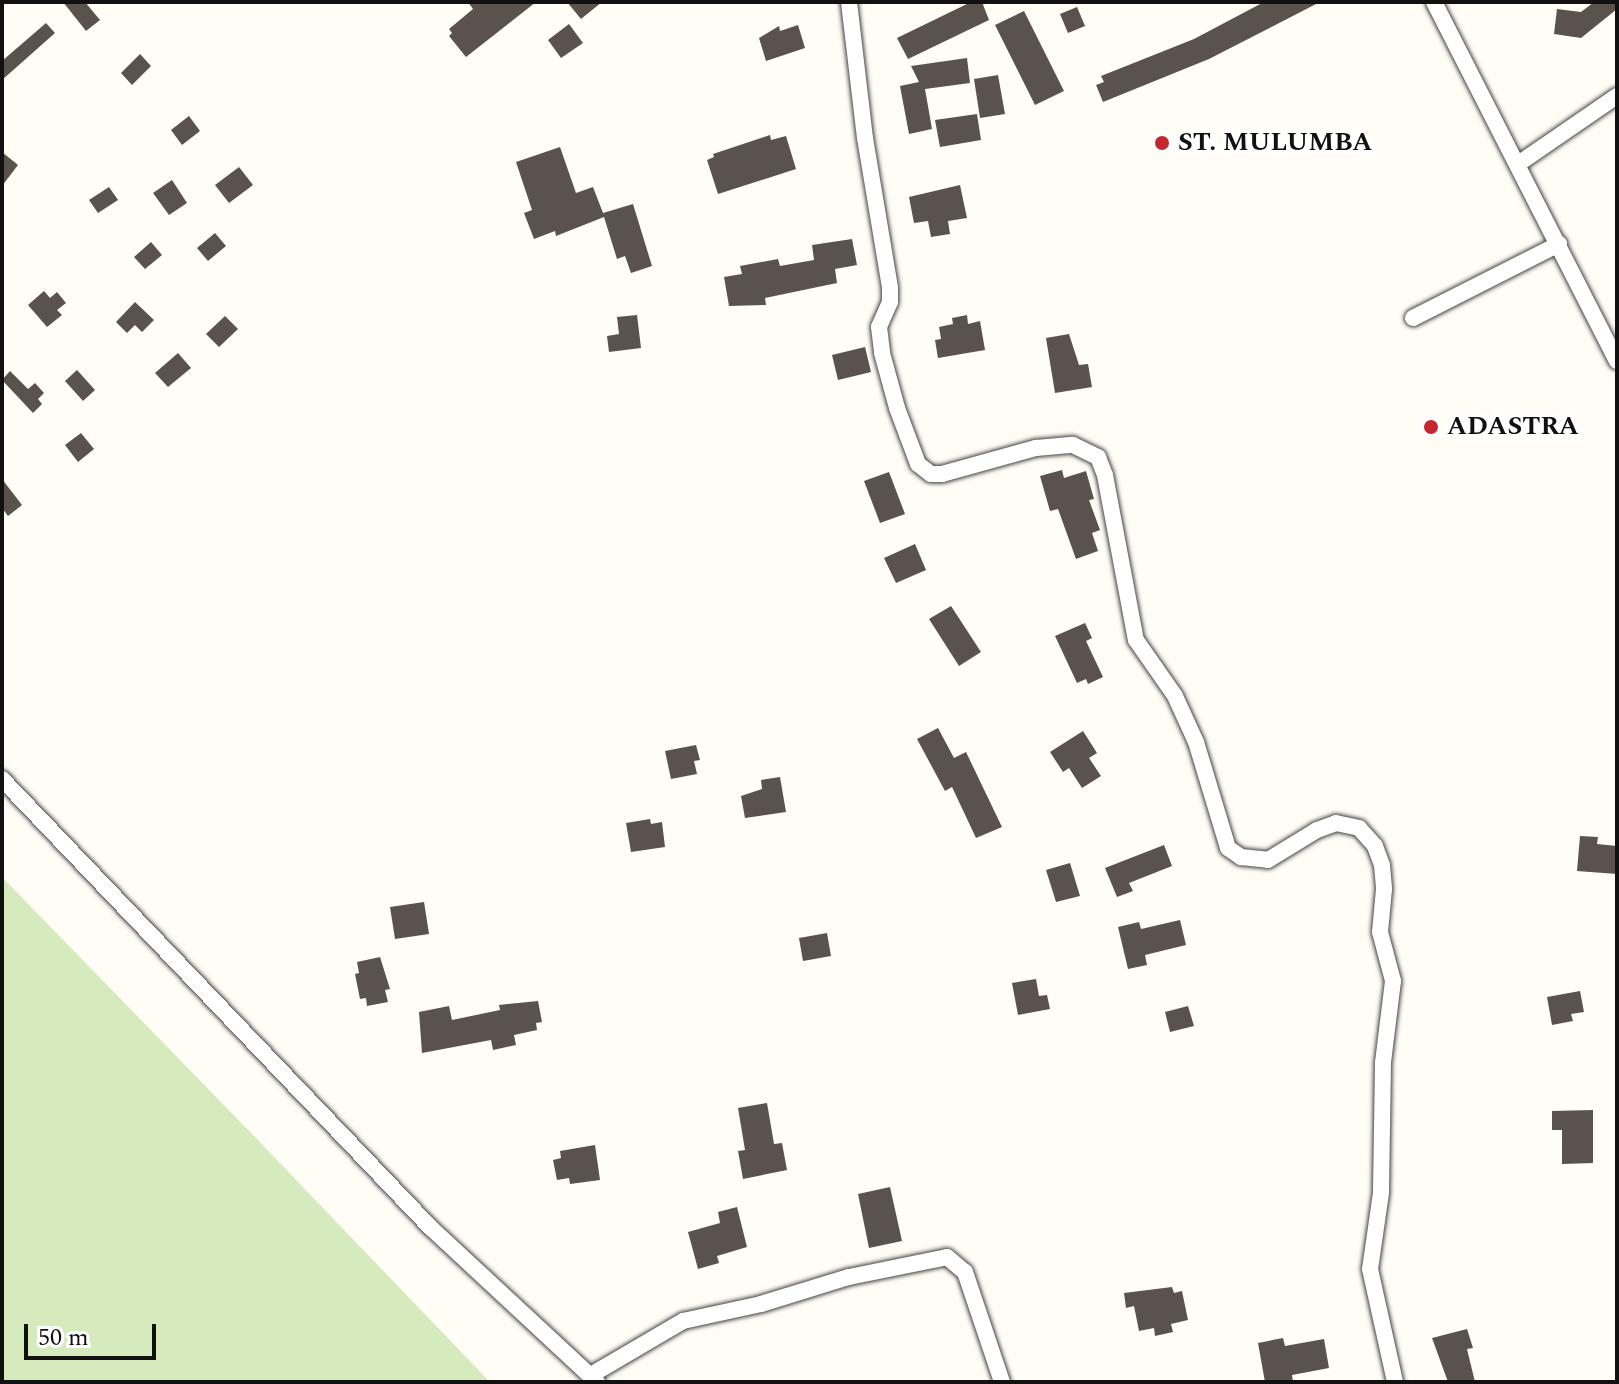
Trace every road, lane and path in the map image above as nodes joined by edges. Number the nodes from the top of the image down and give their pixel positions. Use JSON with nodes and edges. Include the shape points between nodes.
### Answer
{"nodes":[{"id":1,"x":849,"y":2,"type":"edge"},
{"id":2,"x":1434,"y":2,"type":"edge"},
{"id":3,"x":1617,"y":96,"type":"edge"},
{"id":4,"x":1518,"y":164,"type":"junction"},
{"id":5,"x":1559,"y":244,"type":"junction"},
{"id":6,"x":1413,"y":318,"type":"dead end"},
{"id":7,"x":1617,"y":361,"type":"edge"},
{"id":8,"x":2,"y":779,"type":"edge"},
{"id":9,"x":594,"y":1379,"type":"edge"},
{"id":10,"x":1002,"y":1382,"type":"edge"},
{"id":11,"x":1395,"y":1382,"type":"edge"}],
"edges":[{"from":1,"to":11,"type":"street","via":[[890,288],[879,327],[882,353],[918,464],[931,474],[942,474],[1036,448],[1073,445],[1098,457],[1136,640],[1175,696],[1196,742],[1228,848],[1241,857],[1268,860],[1336,823],[1359,828],[1375,846],[1384,889],[1380,932],[1393,981],[1383,1063],[1381,1193],[1370,1269]]},
{"from":2,"to":4,"type":"street"},
{"from":3,"to":4,"type":"street"},
{"from":4,"to":5,"type":"street"},
{"from":5,"to":6,"type":"street"},
{"from":5,"to":7,"type":"street"},
{"from":8,"to":9,"type":"street","via":[[430,1227]]},
{"from":9,"to":10,"type":"street","via":[[683,1321],[947,1257],[965,1272]]}]}
